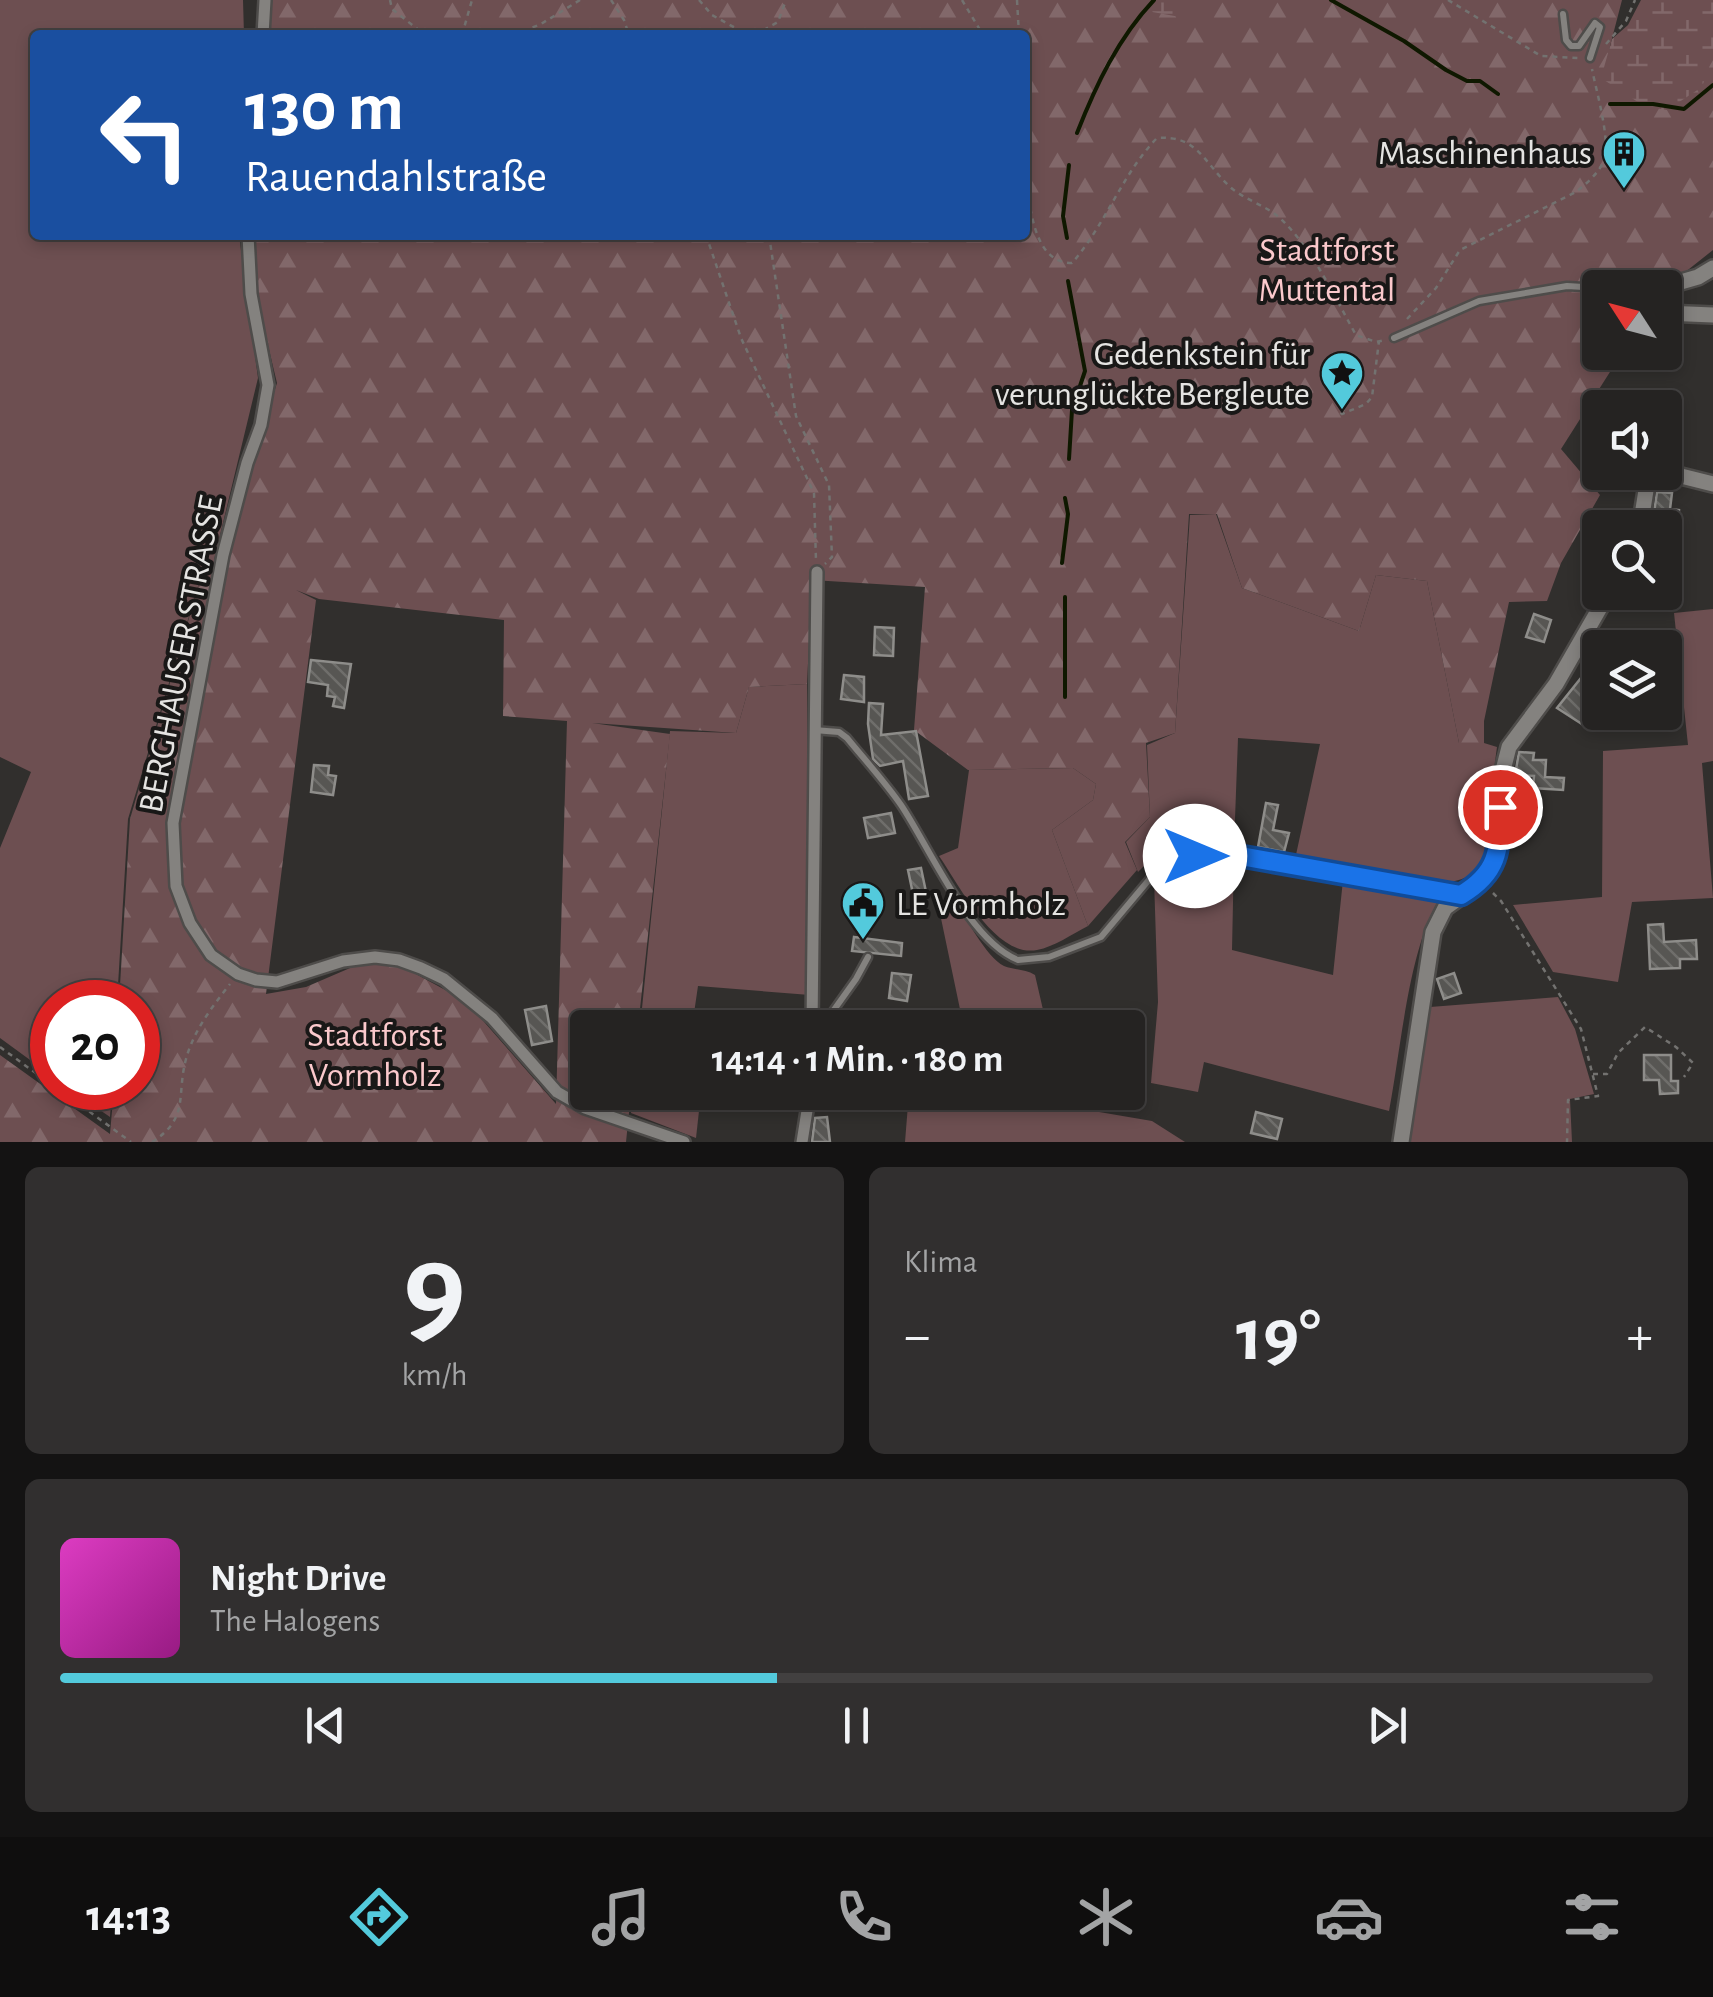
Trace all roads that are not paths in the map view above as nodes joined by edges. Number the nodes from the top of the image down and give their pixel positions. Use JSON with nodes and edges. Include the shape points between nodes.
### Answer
{"nodes":[{"id":1,"x":265,"y":0,"type":"edge"},
{"id":2,"x":1563,"y":14,"type":"dead end"},
{"id":3,"x":263,"y":30,"type":"edge"},
{"id":4,"x":1590,"y":58,"type":"road end"},
{"id":5,"x":248,"y":240,"type":"edge"},
{"id":6,"x":1713,"y":268,"type":"edge"},
{"id":7,"x":1682,"y":281,"type":"edge"},
{"id":8,"x":1582,"y":287,"type":"edge"},
{"id":9,"x":1682,"y":314,"type":"edge"},
{"id":10,"x":1713,"y":315,"type":"edge"},
{"id":11,"x":1394,"y":338,"type":"road end"},
{"id":12,"x":1682,"y":477,"type":"edge"},
{"id":13,"x":1713,"y":484,"type":"edge"},
{"id":14,"x":817,"y":572,"type":"road end"},
{"id":15,"x":1599,"y":610,"type":"edge"},
{"id":16,"x":814,"y":730,"type":"junction"},
{"id":17,"x":1461,"y":895,"type":"junction"},
{"id":18,"x":868,"y":958,"type":"dead end"},
{"id":19,"x":812,"y":1010,"type":"edge"},
{"id":20,"x":833,"y":1010,"type":"edge"},
{"id":21,"x":807,"y":1110,"type":"edge"},
{"id":22,"x":684,"y":1142,"type":"edge"},
{"id":23,"x":802,"y":1142,"type":"edge"},
{"id":24,"x":1402,"y":1142,"type":"edge"}],
"edges":[{"from":1,"to":3,"type":"street"},
{"from":2,"to":4,"type":"lane","via":[[1571,46],[1579,46],[1595,24],[1600,27]]},
{"from":5,"to":22,"type":"street","name":"BERGHAUSER STRASSE","via":[[268,385],[224,555],[172,841],[176,886],[190,923],[211,955],[238,974],[277,982],[375,957],[444,980],[492,1018],[558,1092],[584,1108]]},
{"from":6,"to":7,"type":"street"},
{"from":8,"to":11,"type":"lane","via":[[1479,301]]},
{"from":9,"to":10,"type":"street"},
{"from":12,"to":13,"type":"street"},
{"from":14,"to":16,"type":"street"},
{"from":15,"to":17,"type":"street","via":[[1509,748],[1496,855],[1481,882]]},
{"from":16,"to":17,"type":"lane","via":[[848,738],[902,806],[986,937],[1018,960],[1049,957],[1101,937],[1153,875],[1175,861],[1218,852]]},
{"from":16,"to":19,"type":"street"},
{"from":17,"to":24,"type":"street","via":[[1446,908],[1430,946]]},
{"from":18,"to":20,"type":"lane"},
{"from":21,"to":23,"type":"street"}]}
